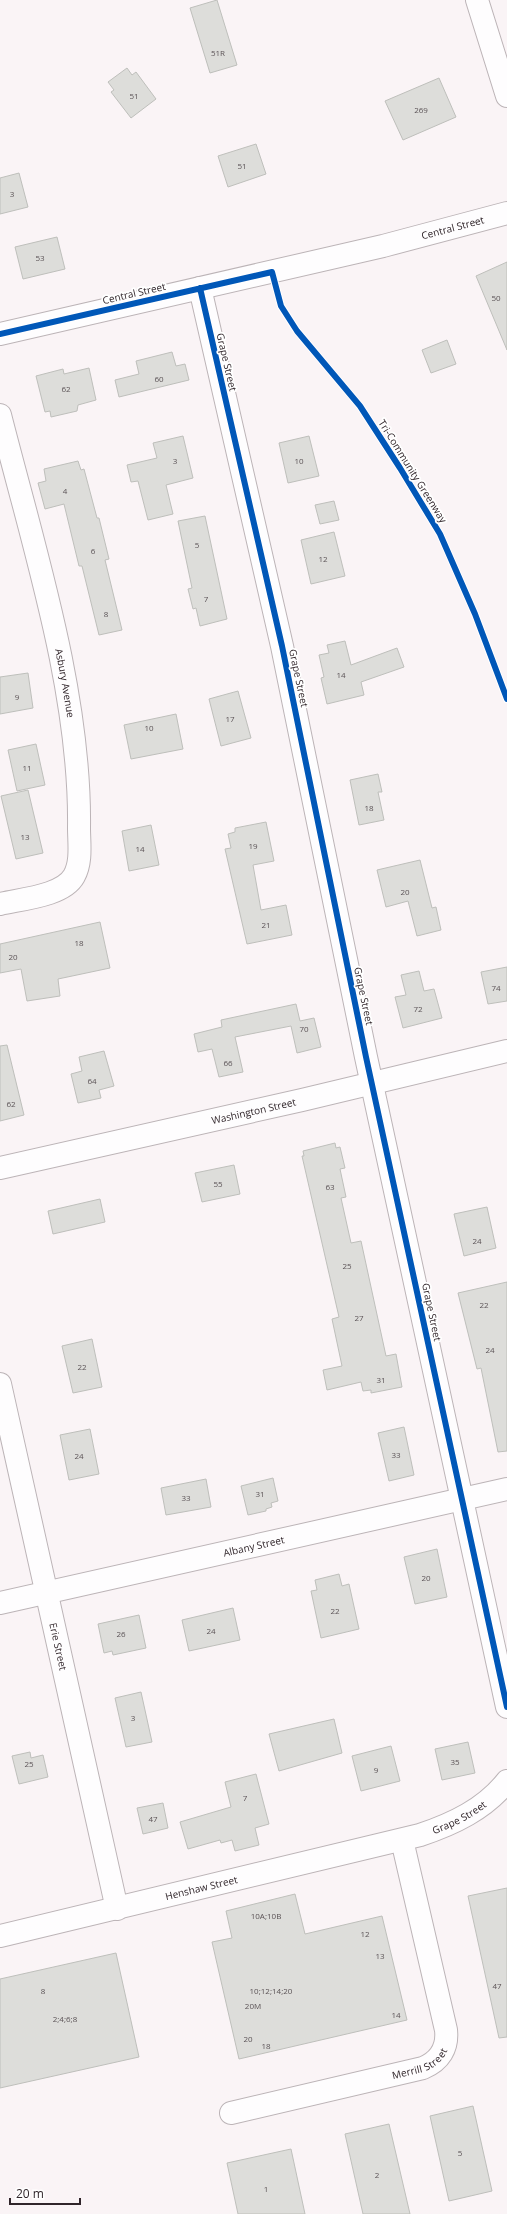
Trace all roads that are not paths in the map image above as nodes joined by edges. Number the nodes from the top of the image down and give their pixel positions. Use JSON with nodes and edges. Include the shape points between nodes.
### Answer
{"nodes":[{"id":1,"x":477,"y":0,"type":"edge"},
{"id":2,"x":507,"y":96,"type":"edge"},
{"id":3,"x":507,"y":213,"type":"edge"},
{"id":4,"x":200,"y":288,"type":"junction"},
{"id":5,"x":0,"y":334,"type":"edge"},
{"id":6,"x":0,"y":415,"type":"edge"},
{"id":7,"x":0,"y":904,"type":"edge"},
{"id":8,"x":507,"y":1051,"type":"edge"},
{"id":9,"x":372,"y":1083,"type":"junction"},
{"id":10,"x":0,"y":1168,"type":"edge"},
{"id":11,"x":0,"y":1384,"type":"edge"},
{"id":12,"x":507,"y":1489,"type":"edge"},
{"id":13,"x":463,"y":1500,"type":"junction"},
{"id":14,"x":46,"y":1592,"type":"junction"},
{"id":15,"x":0,"y":1603,"type":"edge"},
{"id":16,"x":507,"y":1707,"type":"edge"},
{"id":17,"x":507,"y":1780,"type":"edge"},
{"id":18,"x":402,"y":1840,"type":"junction"},
{"id":19,"x":117,"y":1909,"type":"junction"},
{"id":20,"x":0,"y":1936,"type":"edge"},
{"id":21,"x":231,"y":2114,"type":"dead end"}],
"edges":[{"from":1,"to":2,"type":"street"},
{"from":3,"to":4,"type":"street","name":"Central Street","via":[[383,246]]},
{"from":4,"to":5,"type":"street","name":"Central Street"},
{"from":4,"to":9,"type":"street","name":"Grape Street","via":[[282,646]]},
{"from":6,"to":7,"type":"street","name":"Asbury Avenue","via":[[57,643],[74,742],[80,820],[78,865],[70,882],[59,890]]},
{"from":8,"to":9,"type":"street","name":"Washington Street"},
{"from":9,"to":10,"type":"street","name":"Washington Street"},
{"from":9,"to":13,"type":"street","name":"Grape Street"},
{"from":11,"to":14,"type":"street","name":"Erie Street"},
{"from":12,"to":13,"type":"street","name":"Albany Street"},
{"from":13,"to":14,"type":"street","name":"Albany Street"},
{"from":13,"to":16,"type":"street","name":"Grape Street"},
{"from":14,"to":15,"type":"street","name":"Albany Street"},
{"from":14,"to":19,"type":"street","name":"Erie Street"},
{"from":17,"to":18,"type":"street","name":"Grape Street","via":[[486,1802],[456,1821]]},
{"from":18,"to":19,"type":"street","name":"Henshaw Street"},
{"from":18,"to":21,"type":"street","name":"Merrill Street","via":[[446,2030],[442,2054],[423,2068]]},
{"from":19,"to":20,"type":"street","name":"Henshaw Street"}]}
